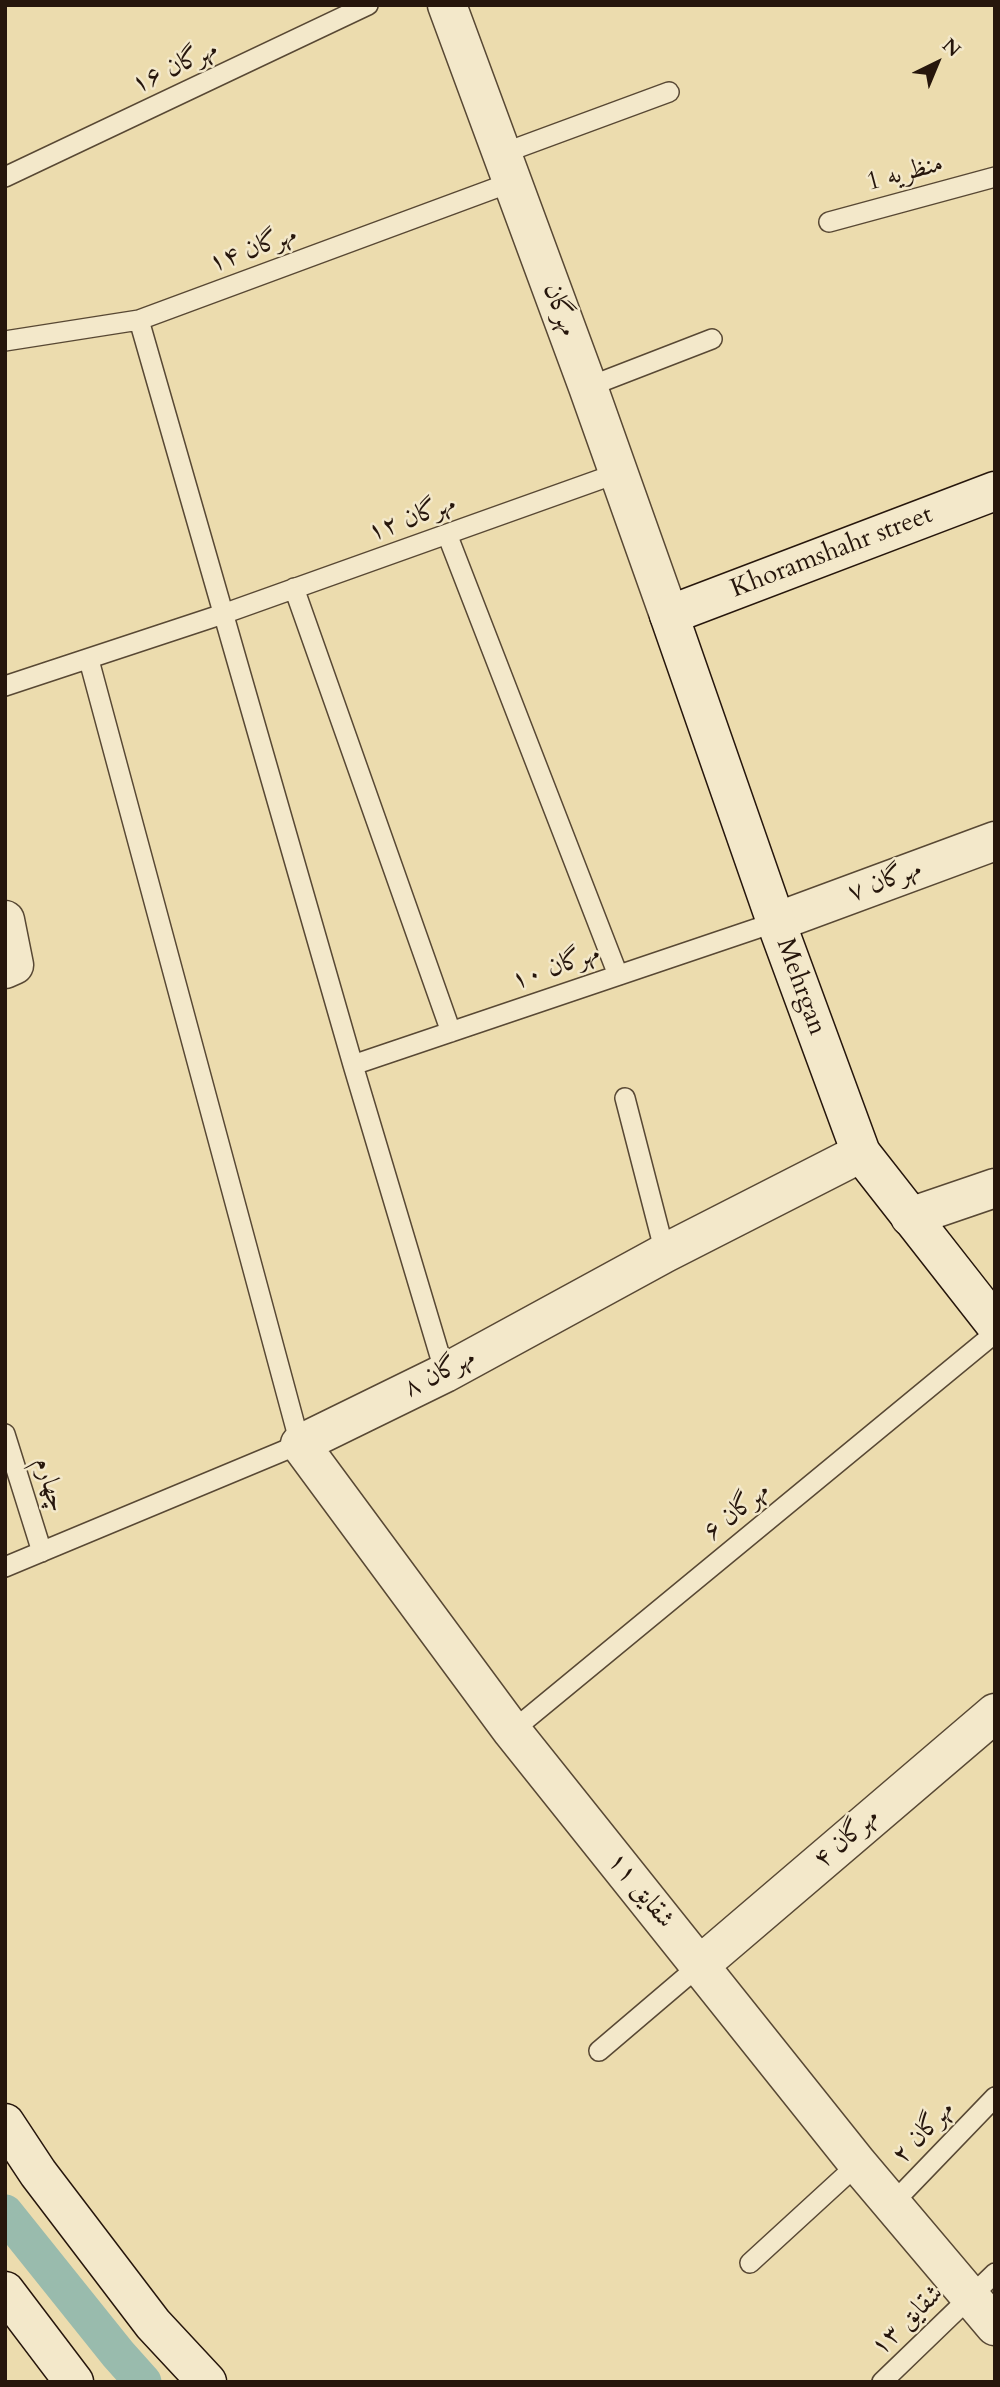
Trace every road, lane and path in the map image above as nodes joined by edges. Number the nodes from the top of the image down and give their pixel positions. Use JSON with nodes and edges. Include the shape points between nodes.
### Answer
{"nodes":[{"id":1,"x":368,"y":5,"type":"edge"},
{"id":2,"x":447,"y":5,"type":"edge"},
{"id":3,"x":669,"y":92,"type":"dead end"},
{"id":4,"x":506,"y":168,"type":"junction"},
{"id":5,"x":5,"y":177,"type":"edge"},
{"id":6,"x":995,"y":177,"type":"edge"},
{"id":7,"x":829,"y":222,"type":"dead end"},
{"id":8,"x":139,"y":320,"type":"junction"},
{"id":9,"x":712,"y":339,"type":"dead end"},
{"id":10,"x":5,"y":341,"type":"edge"},
{"id":11,"x":588,"y":387,"type":"junction"},
{"id":12,"x":618,"y":473,"type":"junction"},
{"id":13,"x":995,"y":491,"type":"edge"},
{"id":14,"x":447,"y":534,"type":"junction"},
{"id":15,"x":294,"y":588,"type":"junction"},
{"id":16,"x":223,"y":614,"type":"junction"},
{"id":17,"x":669,"y":615,"type":"junction"},
{"id":18,"x":89,"y":660,"type":"junction"},
{"id":19,"x":5,"y":687,"type":"edge"},
{"id":20,"x":995,"y":841,"type":"edge"},
{"id":21,"x":5,"y":920,"type":"edge"},
{"id":22,"x":776,"y":922,"type":"junction"},
{"id":23,"x":5,"y":969,"type":"edge"},
{"id":24,"x":618,"y":975,"type":"junction"},
{"id":25,"x":452,"y":1032,"type":"junction"},
{"id":26,"x":353,"y":1065,"type":"junction"},
{"id":27,"x":625,"y":1098,"type":"dead end"},
{"id":28,"x":861,"y":1153,"type":"junction"},
{"id":29,"x":995,"y":1188,"type":"edge"},
{"id":30,"x":910,"y":1217,"type":"junction"},
{"id":31,"x":665,"y":1253,"type":"junction"},
{"id":32,"x":995,"y":1324,"type":"edge"},
{"id":33,"x":995,"y":1333,"type":"edge"},
{"id":34,"x":445,"y":1373,"type":"junction"},
{"id":35,"x":5,"y":1434,"type":"edge"},
{"id":36,"x":300,"y":1444,"type":"junction"},
{"id":37,"x":42,"y":1552,"type":"junction"},
{"id":38,"x":5,"y":1567,"type":"edge"},
{"id":39,"x":995,"y":1713,"type":"edge"},
{"id":40,"x":512,"y":1731,"type":"junction"},
{"id":41,"x":700,"y":1965,"type":"junction"},
{"id":42,"x":599,"y":2051,"type":"dead end"},
{"id":43,"x":995,"y":2098,"type":"edge"},
{"id":44,"x":5,"y":2123,"type":"edge"},
{"id":45,"x":858,"y":2165,"type":"junction"},
{"id":46,"x":891,"y":2205,"type":"junction"},
{"id":47,"x":750,"y":2263,"type":"dead end"},
{"id":48,"x":5,"y":2291,"type":"edge"},
{"id":49,"x":986,"y":2299,"type":"edge"},
{"id":50,"x":74,"y":2382,"type":"edge"},
{"id":51,"x":207,"y":2382,"type":"edge"},
{"id":52,"x":882,"y":2382,"type":"edge"}],
"edges":[{"from":1,"to":5,"type":"lane","name":"مهرگان ۱۶"},
{"from":2,"to":4,"type":"street","name":"مهرگان"},
{"from":3,"to":4,"type":"lane","name":"مهرگان ۱۴"},
{"from":4,"to":8,"type":"lane","name":"مهرگان ۱۴"},
{"from":4,"to":11,"type":"street","name":"مهرگان"},
{"from":6,"to":7,"type":"lane","name":"منظریه 1"},
{"from":8,"to":10,"type":"lane","name":"مهرگان ۱۴"},
{"from":8,"to":16,"type":"lane"},
{"from":9,"to":11,"type":"lane"},
{"from":11,"to":12,"type":"street","name":"مهرگان"},
{"from":12,"to":14,"type":"lane","name":"مهرگان ۱۲"},
{"from":12,"to":17,"type":"street","name":"مهرگان"},
{"from":13,"to":17,"type":"street","name":"Khoramshahr street"},
{"from":14,"to":15,"type":"lane","name":"مهرگان ۱۲"},
{"from":14,"to":24,"type":"lane"},
{"from":15,"to":16,"type":"lane","name":"مهرگان ۱۲"},
{"from":15,"to":25,"type":"lane"},
{"from":16,"to":18,"type":"lane","name":"مهرگان ۱۲"},
{"from":16,"to":26,"type":"lane"},
{"from":17,"to":22,"type":"street","name":"Mehrgan"},
{"from":18,"to":19,"type":"lane","name":"مهرگان ۱۲"},
{"from":18,"to":36,"type":"lane"},
{"from":20,"to":22,"type":"street","name":"مهرگان ۷"},
{"from":21,"to":23,"type":"street","via":[[14,965]]},
{"from":22,"to":24,"type":"lane","name":"مهرگان ۱۰"},
{"from":22,"to":28,"type":"street","name":"Mehrgan"},
{"from":24,"to":25,"type":"lane","name":"مهرگان ۱۰"},
{"from":25,"to":26,"type":"lane","name":"مهرگان ۱۰"},
{"from":26,"to":34,"type":"lane"},
{"from":27,"to":31,"type":"lane"},
{"from":28,"to":30,"type":"street","name":"Mehrgan"},
{"from":28,"to":31,"type":"street","name":"مهرگان ۸"},
{"from":29,"to":30,"type":"street"},
{"from":30,"to":32,"type":"street","name":"Mehrgan"},
{"from":31,"to":34,"type":"street","name":"مهرگان ۸"},
{"from":33,"to":40,"type":"lane","name":"مهرگان ۶"},
{"from":34,"to":36,"type":"street","name":"مهرگان ۸"},
{"from":35,"to":37,"type":"lane","name":"چهارم"},
{"from":36,"to":37,"type":"lane","name":"مهرگان ۸"},
{"from":36,"to":40,"type":"street","name":"شقایق ۱۱"},
{"from":37,"to":38,"type":"lane","name":"مهرگان ۸"},
{"from":39,"to":41,"type":"street","name":"مهرگان ۴"},
{"from":40,"to":41,"type":"street","name":"شقایق ۱۱"},
{"from":41,"to":42,"type":"lane"},
{"from":41,"to":45,"type":"street","name":"شقایق ۱۱"},
{"from":43,"to":46,"type":"lane","name":"مهرگان ۲"},
{"from":44,"to":51,"type":"street","via":[[153,2324]]},
{"from":45,"to":46,"type":"street","name":"شقایق ۱۱"},
{"from":45,"to":47,"type":"lane"},
{"from":46,"to":49,"type":"street","name":"شقایق ۱۱"},
{"from":48,"to":50,"type":"street"},
{"from":49,"to":52,"type":"lane","name":"شقایق ۱۳"}]}
